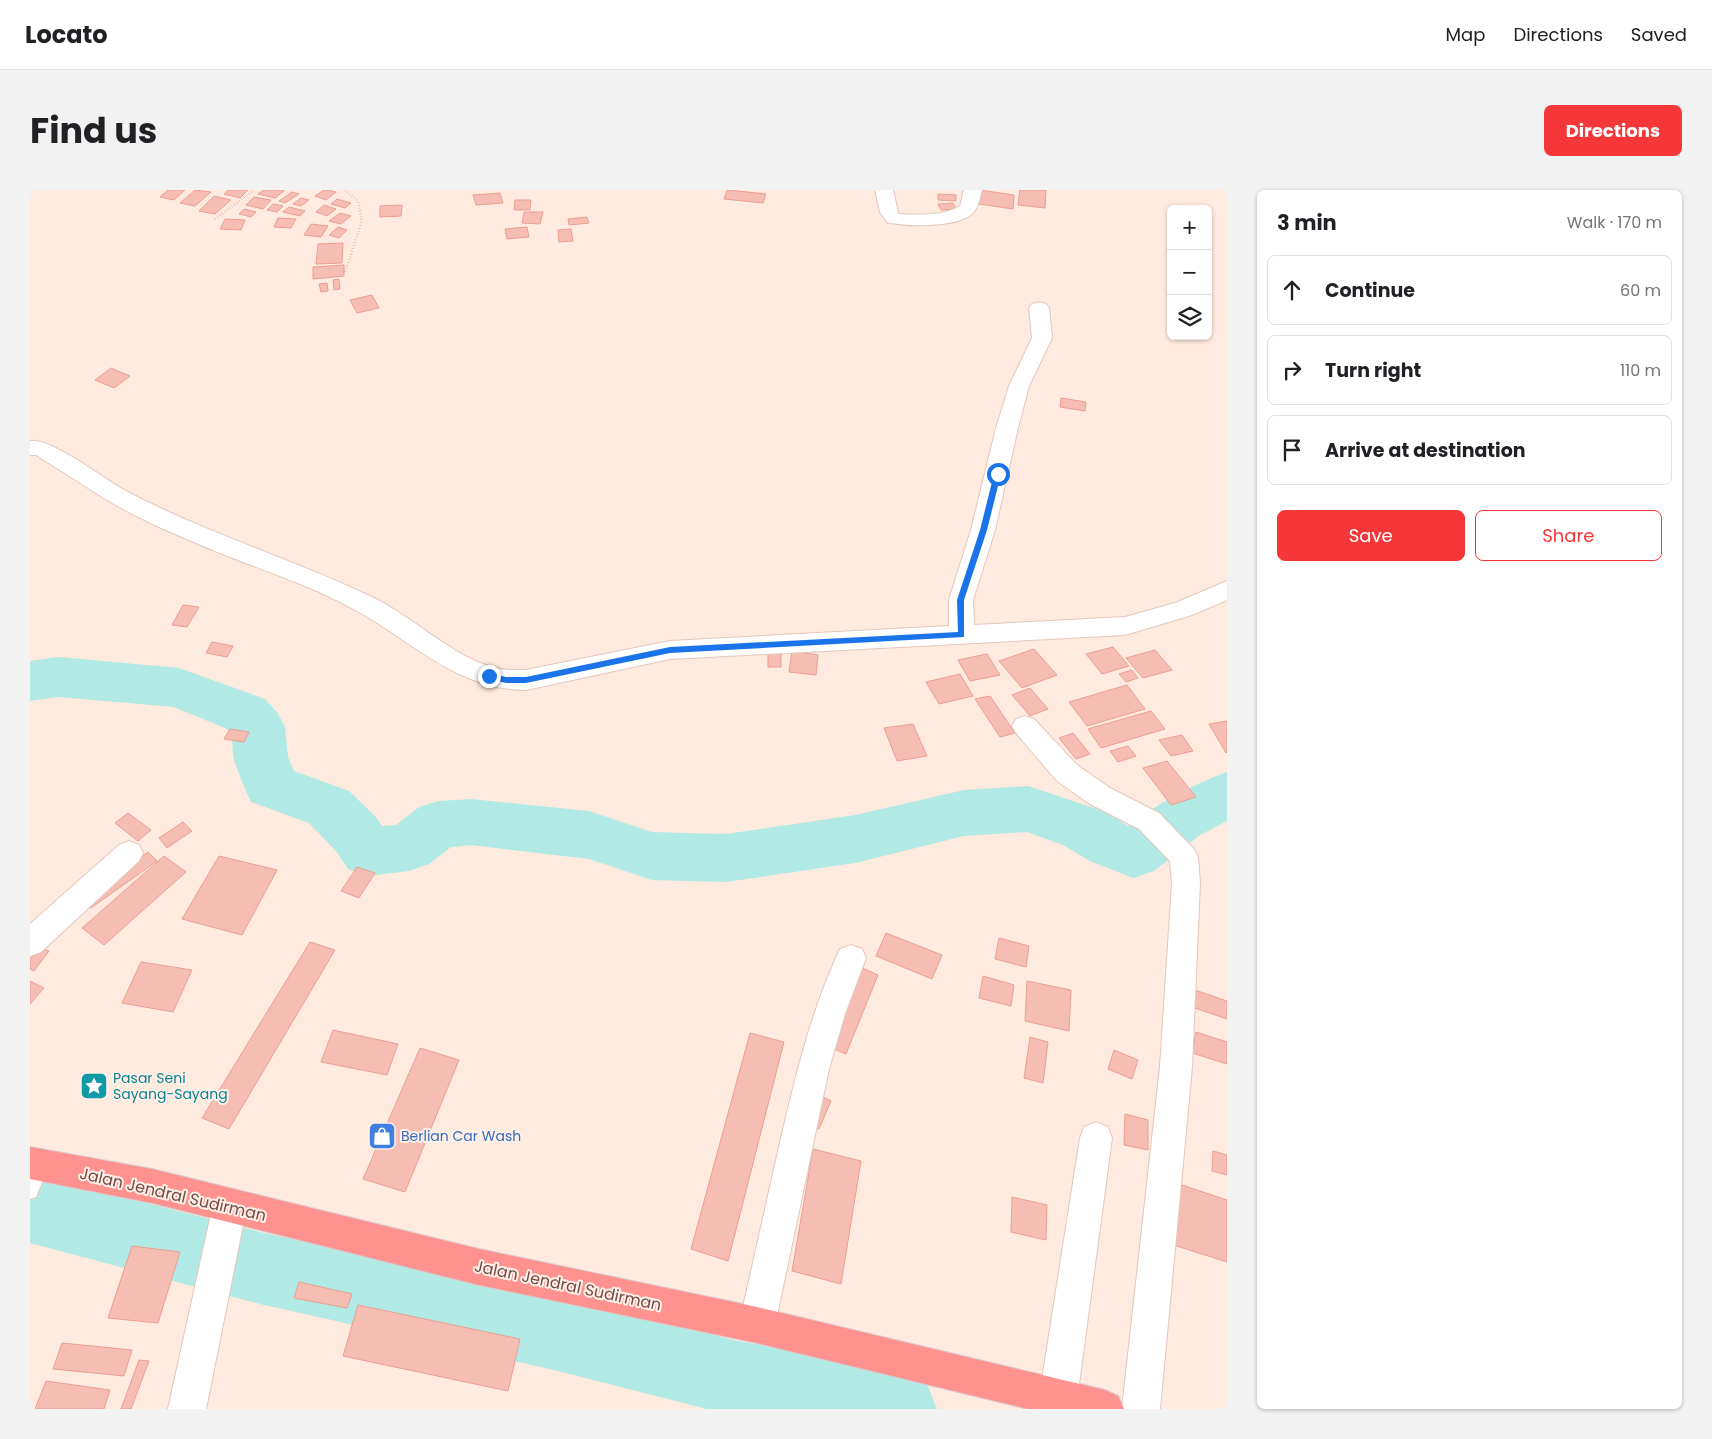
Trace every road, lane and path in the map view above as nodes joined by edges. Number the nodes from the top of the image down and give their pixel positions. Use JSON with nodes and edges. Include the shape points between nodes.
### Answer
{"nodes":[{"id":1,"x":254,"y":190,"type":"edge"},
{"id":2,"x":345,"y":190,"type":"edge"},
{"id":3,"x":884,"y":190,"type":"edge"},
{"id":4,"x":973,"y":190,"type":"edge"},
{"id":5,"x":215,"y":219,"type":"dead end"},
{"id":6,"x":345,"y":272,"type":"dead end"},
{"id":7,"x":1039,"y":308,"type":"dead end"},
{"id":8,"x":30,"y":448,"type":"edge"},
{"id":9,"x":1227,"y":590,"type":"edge"},
{"id":10,"x":962,"y":635,"type":"junction"},
{"id":11,"x":1025,"y":726,"type":"dead end"},
{"id":12,"x":129,"y":853,"type":"dead end"},
{"id":13,"x":30,"y":943,"type":"edge"},
{"id":14,"x":851,"y":958,"type":"dead end"},
{"id":15,"x":1096,"y":1138,"type":"dead end"},
{"id":16,"x":34,"y":1173,"type":"edge"},
{"id":17,"x":230,"y":1205,"type":"junction"},
{"id":18,"x":757,"y":1325,"type":"junction"},
{"id":19,"x":1058,"y":1399,"type":"junction"},
{"id":20,"x":187,"y":1409,"type":"edge"},
{"id":21,"x":1105,"y":1409,"type":"edge"},
{"id":22,"x":1141,"y":1409,"type":"edge"}],
"edges":[{"from":1,"to":5,"type":"path"},
{"from":2,"to":6,"type":"path","via":[[358,202],[362,220]]},
{"from":3,"to":4,"type":"street","via":[[888,212],[893,218],[909,221],[962,213],[969,205]]},
{"from":7,"to":10,"type":"street","via":[[1042,338],[1020,386],[1007,428],[983,530],[961,600]]},
{"from":8,"to":10,"type":"street","via":[[44,450],[116,495],[212,542],[284,568],[365,604],[467,668],[506,680],[550,676],[670,650]]},
{"from":9,"to":10,"type":"street","via":[[1183,609],[1125,626]]},
{"from":11,"to":22,"type":"street","via":[[1067,773],[1100,796],[1142,816],[1184,857],[1186,884],[1176,1066]]},
{"from":12,"to":13,"type":"street"},
{"from":14,"to":18,"type":"street","via":[[813,1069]]},
{"from":15,"to":19,"type":"street"},
{"from":16,"to":17,"type":"highway","name":"Jalan Jendral Sudirman","via":[[152,1186]]},
{"from":17,"to":18,"type":"highway","name":"Jalan Jendral Sudirman","via":[[479,1267]]},
{"from":17,"to":20,"type":"street"},
{"from":18,"to":19,"type":"highway","name":"Jalan Jendral Sudirman"},
{"from":19,"to":21,"type":"highway","name":"Jalan Jendral Sudirman"}]}
